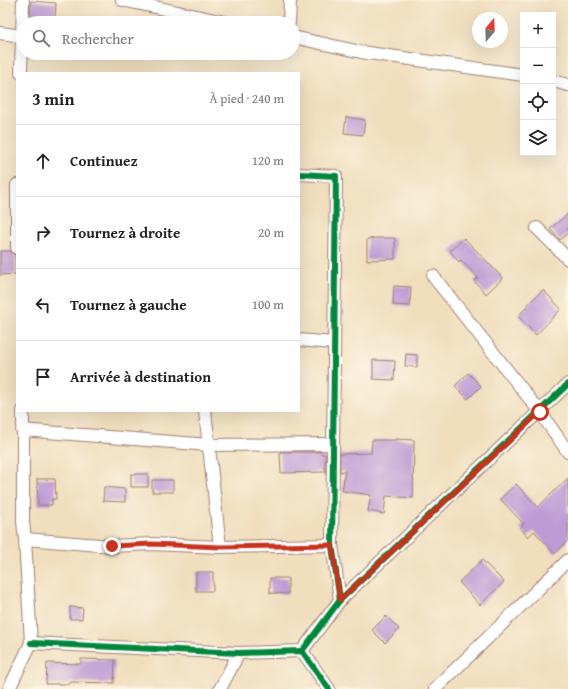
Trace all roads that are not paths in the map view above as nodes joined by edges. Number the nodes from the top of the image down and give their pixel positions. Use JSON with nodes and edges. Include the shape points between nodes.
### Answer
{"nodes":[{"id":1,"x":23,"y":0,"type":"edge"},
{"id":2,"x":122,"y":0,"type":"edge"},
{"id":3,"x":290,"y":0,"type":"edge"},
{"id":4,"x":23,"y":16,"type":"edge"},
{"id":5,"x":196,"y":16,"type":"edge"},
{"id":6,"x":289,"y":16,"type":"edge"},
{"id":7,"x":0,"y":33,"type":"edge"},
{"id":8,"x":16,"y":35,"type":"edge"},
{"id":9,"x":300,"y":39,"type":"edge"},
{"id":10,"x":21,"y":60,"type":"edge"},
{"id":11,"x":21,"y":72,"type":"edge"},
{"id":12,"x":520,"y":75,"type":"edge"},
{"id":13,"x":556,"y":82,"type":"edge"},
{"id":14,"x":568,"y":85,"type":"edge"},
{"id":15,"x":300,"y":174,"type":"edge"},
{"id":16,"x":537,"y":228,"type":"dead end"},
{"id":17,"x":568,"y":259,"type":"edge"},
{"id":18,"x":433,"y":276,"type":"dead end"},
{"id":19,"x":300,"y":340,"type":"edge"},
{"id":20,"x":334,"y":343,"type":"junction"},
{"id":21,"x":568,"y":384,"type":"edge"},
{"id":22,"x":23,"y":412,"type":"edge"},
{"id":23,"x":205,"y":412,"type":"edge"},
{"id":24,"x":540,"y":412,"type":"junction"},
{"id":25,"x":22,"y":430,"type":"junction"},
{"id":26,"x":333,"y":444,"type":"junction"},
{"id":27,"x":209,"y":445,"type":"junction"},
{"id":28,"x":568,"y":452,"type":"edge"},
{"id":29,"x":25,"y":539,"type":"junction"},
{"id":30,"x":332,"y":545,"type":"junction"},
{"id":31,"x":220,"y":547,"type":"junction"},
{"id":32,"x":568,"y":560,"type":"edge"},
{"id":33,"x":340,"y":600,"type":"junction"},
{"id":34,"x":31,"y":643,"type":"junction"},
{"id":35,"x":302,"y":651,"type":"junction"},
{"id":36,"x":239,"y":653,"type":"junction"},
{"id":37,"x":9,"y":689,"type":"edge"},
{"id":38,"x":220,"y":689,"type":"edge"},
{"id":39,"x":329,"y":689,"type":"edge"},
{"id":40,"x":435,"y":689,"type":"edge"}],
"edges":[{"from":1,"to":4,"type":"street"},
{"from":2,"to":5,"type":"street"},
{"from":3,"to":6,"type":"street"},
{"from":7,"to":8,"type":"street"},
{"from":9,"to":12,"type":"street","via":[[361,52]]},
{"from":10,"to":11,"type":"street"},
{"from":13,"to":14,"type":"street"},
{"from":15,"to":20,"type":"street","via":[[336,176]]},
{"from":16,"to":17,"type":"street"},
{"from":18,"to":24,"type":"street"},
{"from":19,"to":20,"type":"street"},
{"from":20,"to":26,"type":"street"},
{"from":21,"to":24,"type":"street"},
{"from":22,"to":25,"type":"street"},
{"from":23,"to":27,"type":"street"},
{"from":24,"to":28,"type":"street"},
{"from":24,"to":33,"type":"street"},
{"from":25,"to":27,"type":"street"},
{"from":25,"to":29,"type":"street"},
{"from":26,"to":27,"type":"street"},
{"from":26,"to":30,"type":"street"},
{"from":27,"to":31,"type":"street"},
{"from":29,"to":31,"type":"street","via":[[112,546],[152,544]]},
{"from":29,"to":34,"type":"street"},
{"from":30,"to":31,"type":"street"},
{"from":30,"to":33,"type":"street"},
{"from":32,"to":40,"type":"street"},
{"from":33,"to":35,"type":"street"},
{"from":34,"to":36,"type":"street"},
{"from":34,"to":37,"type":"street"},
{"from":35,"to":36,"type":"street"},
{"from":35,"to":39,"type":"street"},
{"from":36,"to":38,"type":"street"}]}
